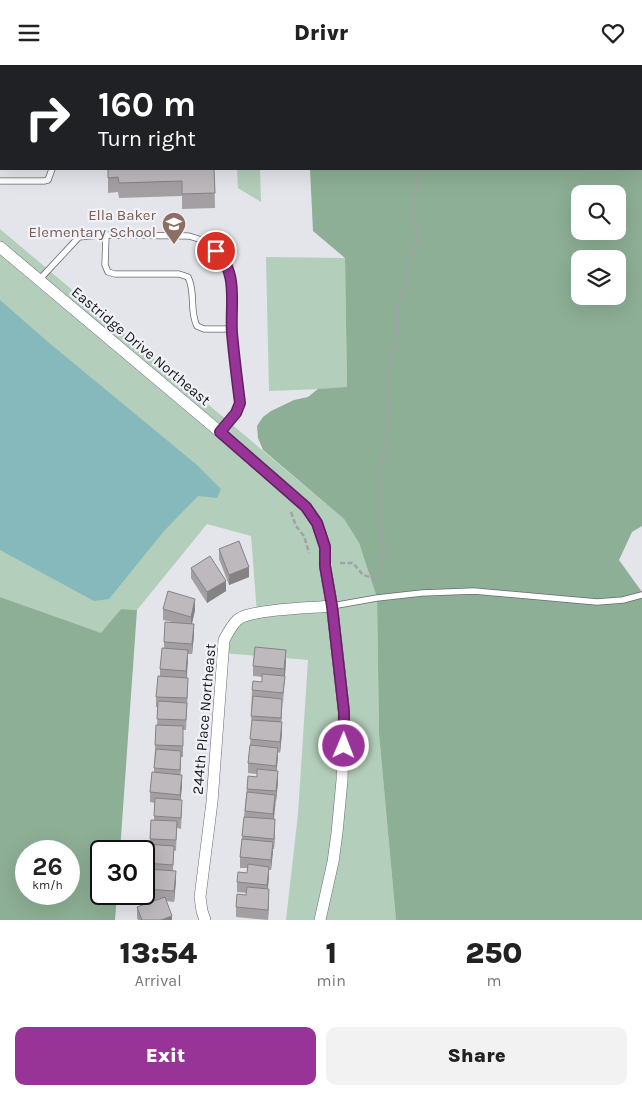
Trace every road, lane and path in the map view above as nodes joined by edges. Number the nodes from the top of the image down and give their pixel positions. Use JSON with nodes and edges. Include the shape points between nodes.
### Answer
{"nodes":[{"id":1,"x":52,"y":170,"type":"edge"},
{"id":2,"x":421,"y":170,"type":"edge"},
{"id":3,"x":0,"y":181,"type":"edge"},
{"id":4,"x":106,"y":235,"type":"junction"},
{"id":5,"x":0,"y":247,"type":"edge"},
{"id":6,"x":39,"y":280,"type":"junction"},
{"id":7,"x":232,"y":329,"type":"junction"},
{"id":8,"x":220,"y":432,"type":"junction"},
{"id":9,"x":290,"y":509,"type":"dead end"},
{"id":10,"x":310,"y":553,"type":"dead end"},
{"id":11,"x":340,"y":563,"type":"dead end"},
{"id":12,"x":642,"y":595,"type":"edge"},
{"id":13,"x":332,"y":606,"type":"junction"},
{"id":14,"x":205,"y":920,"type":"edge"},
{"id":15,"x":320,"y":920,"type":"edge"}],
"edges":[{"from":1,"to":3,"type":"lane","via":[[48,180],[44,181]]},
{"from":2,"to":11,"type":"path","via":[[411,213],[419,235],[398,303],[397,342],[388,375],[390,421],[380,471],[384,548],[380,570],[373,578],[363,575],[353,563]]},
{"from":4,"to":6,"type":"lane","via":[[80,237]]},
{"from":4,"to":7,"type":"lane","via":[[189,236],[208,242],[225,259],[232,283]]},
{"from":4,"to":7,"type":"lane","via":[[105,265],[108,272],[115,275],[179,274],[188,277],[192,283],[196,326]]},
{"from":5,"to":6,"type":"street","name":"Eastridge Drive Northeast"},
{"from":6,"to":8,"type":"street","name":"Eastridge Drive Northeast"},
{"from":7,"to":8,"type":"lane","via":[[240,403]]},
{"from":8,"to":13,"type":"street","name":"Eastridge Drive Northeast","via":[[306,507],[317,523],[325,547]]},
{"from":9,"to":10,"type":"path"},
{"from":12,"to":13,"type":"lane","via":[[597,602],[474,591],[422,593]]},
{"from":13,"to":14,"type":"street","name":"244th Place Northeast","via":[[284,610],[239,619],[224,640],[212,802],[200,897]]},
{"from":13,"to":15,"type":"street","name":"Eastridge Drive Northeast","via":[[344,712],[344,746],[333,862]]}]}
